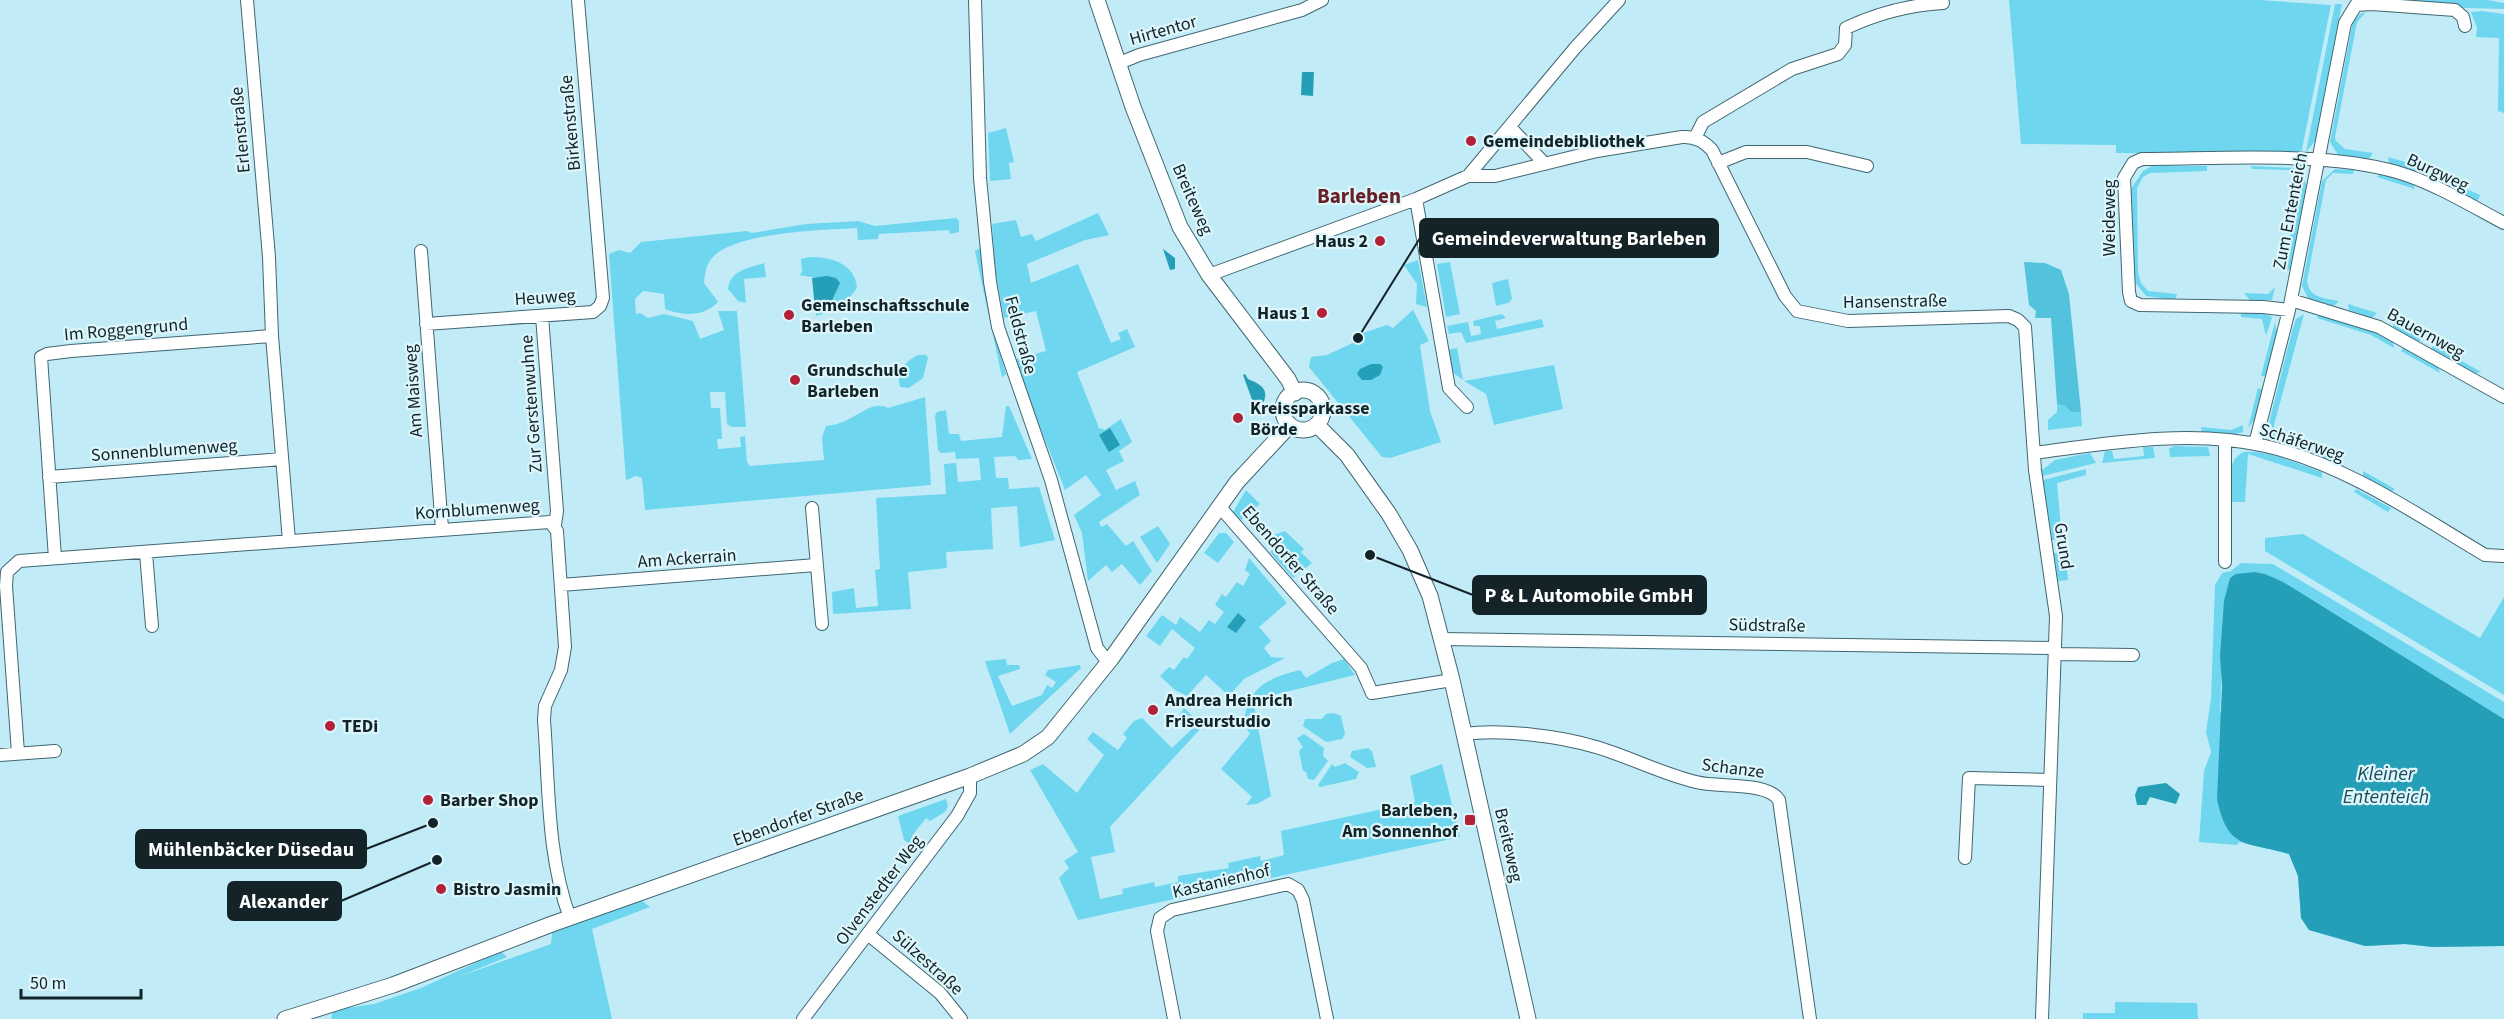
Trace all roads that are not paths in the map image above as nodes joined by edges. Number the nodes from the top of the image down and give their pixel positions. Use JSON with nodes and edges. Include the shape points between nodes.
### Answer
{"nodes":[{"id":1,"x":247,"y":0,"type":"edge"},
{"id":2,"x":578,"y":0,"type":"edge"},
{"id":3,"x":975,"y":0,"type":"edge"},
{"id":4,"x":1097,"y":0,"type":"edge"},
{"id":5,"x":1322,"y":0,"type":"edge"},
{"id":6,"x":1618,"y":0,"type":"edge"},
{"id":7,"x":2372,"y":2,"type":"edge"},
{"id":8,"x":1943,"y":3,"type":"dead end"},
{"id":9,"x":2465,"y":26,"type":"dead end"},
{"id":10,"x":1117,"y":63,"type":"junction"},
{"id":11,"x":1510,"y":127,"type":"junction"},
{"id":12,"x":1695,"y":138,"type":"junction"},
{"id":13,"x":2318,"y":161,"type":"junction"},
{"id":14,"x":1718,"y":163,"type":"junction"},
{"id":15,"x":1545,"y":164,"type":"junction"},
{"id":16,"x":1867,"y":166,"type":"dead end"},
{"id":17,"x":1468,"y":176,"type":"junction"},
{"id":18,"x":1416,"y":199,"type":"junction"},
{"id":19,"x":2504,"y":223,"type":"edge"},
{"id":20,"x":599,"y":242,"type":"joint"},
{"id":21,"x":421,"y":251,"type":"dead end"},
{"id":22,"x":1209,"y":275,"type":"junction"},
{"id":23,"x":2290,"y":305,"type":"junction"},
{"id":24,"x":542,"y":316,"type":"junction"},
{"id":25,"x":2018,"y":320,"type":"joint"},
{"id":26,"x":426,"y":324,"type":"junction"},
{"id":27,"x":272,"y":336,"type":"junction"},
{"id":28,"x":1295,"y":393,"type":"junction"},
{"id":29,"x":2504,"y":397,"type":"edge"},
{"id":30,"x":1467,"y":407,"type":"dead end"},
{"id":31,"x":1317,"y":424,"type":"junction"},
{"id":32,"x":1290,"y":425,"type":"junction"},
{"id":33,"x":2225,"y":442,"type":"junction"},
{"id":34,"x":2255,"y":444,"type":"junction"},
{"id":35,"x":2034,"y":453,"type":"junction"},
{"id":36,"x":282,"y":459,"type":"junction"},
{"id":37,"x":49,"y":477,"type":"junction"},
{"id":38,"x":1219,"y":506,"type":"junction"},
{"id":39,"x":812,"y":508,"type":"dead end"},
{"id":40,"x":555,"y":525,"type":"junction"},
{"id":41,"x":442,"y":529,"type":"junction"},
{"id":42,"x":289,"y":541,"type":"junction"},
{"id":43,"x":146,"y":552,"type":"junction"},
{"id":44,"x":2503,"y":556,"type":"edge"},
{"id":45,"x":55,"y":558,"type":"junction"},
{"id":46,"x":2225,"y":562,"type":"dead end"},
{"id":47,"x":816,"y":565,"type":"junction"},
{"id":48,"x":561,"y":585,"type":"junction"},
{"id":49,"x":3,"y":586,"type":"edge"},
{"id":50,"x":822,"y":624,"type":"dead end"},
{"id":51,"x":152,"y":626,"type":"dead end"},
{"id":52,"x":1442,"y":639,"type":"junction"},
{"id":53,"x":2055,"y":651,"type":"junction"},
{"id":54,"x":2133,"y":655,"type":"dead end"},
{"id":55,"x":1108,"y":662,"type":"junction"},
{"id":56,"x":1452,"y":680,"type":"junction"},
{"id":57,"x":1464,"y":734,"type":"junction"},
{"id":58,"x":55,"y":751,"type":"dead end"},
{"id":59,"x":18,"y":753,"type":"junction"},
{"id":60,"x":0,"y":755,"type":"edge"},
{"id":61,"x":970,"y":776,"type":"junction"},
{"id":62,"x":2050,"y":780,"type":"junction"},
{"id":63,"x":1965,"y":858,"type":"dead end"},
{"id":64,"x":570,"y":918,"type":"junction"},
{"id":65,"x":869,"y":934,"type":"junction"},
{"id":66,"x":285,"y":1019,"type":"edge"},
{"id":67,"x":803,"y":1019,"type":"edge"},
{"id":68,"x":961,"y":1019,"type":"edge"},
{"id":69,"x":1174,"y":1019,"type":"edge"},
{"id":70,"x":1327,"y":1019,"type":"edge"},
{"id":71,"x":1528,"y":1019,"type":"edge"},
{"id":72,"x":1810,"y":1019,"type":"edge"},
{"id":73,"x":2042,"y":1019,"type":"edge"}],
"edges":[{"from":1,"to":27,"type":"street","name":"Erlenstraße"},
{"from":2,"to":20,"type":"street","name":"Birkenstraße"},
{"from":3,"to":55,"type":"street","name":"Feldstraße","via":[[980,178],[998,327],[1051,480],[1097,648]]},
{"from":4,"to":10,"type":"street","name":"Breiteweg"},
{"from":5,"to":10,"type":"street","name":"Hirtentor","via":[[1302,10]]},
{"from":6,"to":11,"type":"street"},
{"from":7,"to":9,"type":"street","via":[[2455,10],[2463,17]]},
{"from":7,"to":13,"type":"street","name":"Zum Ententeich","via":[[2356,5],[2345,23]]},
{"from":8,"to":12,"type":"street","via":[[1913,5],[1846,28],[1845,45],[1838,54],[1792,69],[1703,122]]},
{"from":10,"to":22,"type":"street","name":"Breiteweg","via":[[1172,208]]},
{"from":11,"to":15,"type":"street"},
{"from":11,"to":17,"type":"street"},
{"from":12,"to":14,"type":"street","name":"Hansenstraße","via":[[1705,142]]},
{"from":12,"to":15,"type":"street","via":[[1628,145]]},
{"from":13,"to":19,"type":"street","name":"Burgweg","via":[[2368,165],[2409,176]]},
{"from":13,"to":23,"type":"street","name":"Zum Ententeich"},
{"from":13,"to":23,"type":"street","name":"Weideweg","via":[[2142,159],[2133,163],[2124,178],[2131,301],[2140,305]]},
{"from":14,"to":16,"type":"street","via":[[1746,152],[1807,152]]},
{"from":14,"to":25,"type":"street","name":"Hansenstraße","via":[[1787,300],[1797,311],[1848,321],[1995,316]]},
{"from":15,"to":17,"type":"street","via":[[1495,176]]},
{"from":17,"to":18,"type":"street"},
{"from":18,"to":22,"type":"street"},
{"from":18,"to":30,"type":"street","via":[[1449,388]]},
{"from":20,"to":24,"type":"street","name":"Heuweg","via":[[603,298],[600,306],[592,312]]},
{"from":21,"to":26,"type":"street","name":"Am Maisweg"},
{"from":22,"to":28,"type":"street","name":"Breiteweg"},
{"from":23,"to":29,"type":"street","name":"Bauernweg","via":[[2379,327]]},
{"from":23,"to":34,"type":"street","name":"Zum Ententeich"},
{"from":24,"to":26,"type":"street","name":"Heuweg"},
{"from":24,"to":40,"type":"street","name":"Zur Gerstenwuhne"},
{"from":25,"to":35,"type":"street","name":"Grund","via":[[2025,327],[2027,340]]},
{"from":26,"to":41,"type":"street","name":"Am Maisweg"},
{"from":27,"to":36,"type":"street"},
{"from":27,"to":37,"type":"street","name":"Im Roggengrund","via":[[71,351],[41,357]]},
{"from":28,"to":31,"type":"street","via":[[1308,391],[1319,399],[1323,412]]},
{"from":28,"to":32,"type":"street","via":[[1289,396],[1284,408]]},
{"from":31,"to":32,"type":"street","via":[[1304,430]]},
{"from":31,"to":52,"type":"street","name":"Breiteweg","via":[[1347,455],[1396,524],[1425,581]]},
{"from":32,"to":38,"type":"street","name":"Ebendorfer Straße"},
{"from":33,"to":34,"type":"street","name":"Schäferweg"},
{"from":33,"to":35,"type":"street","name":"Schäferweg","via":[[2147,440]]},
{"from":33,"to":46,"type":"street"},
{"from":34,"to":44,"type":"street","name":"Schäferweg","via":[[2343,474],[2485,555]]},
{"from":35,"to":53,"type":"street","name":"Grund","via":[[2055,600]]},
{"from":36,"to":37,"type":"street","name":"Sonnenblumenweg"},
{"from":36,"to":42,"type":"street"},
{"from":37,"to":45,"type":"street","name":"Im Roggengrund"},
{"from":38,"to":55,"type":"street","name":"Ebendorfer Straße"},
{"from":38,"to":56,"type":"street","name":"Ebendorfer Straße","via":[[1361,668],[1372,693]]},
{"from":39,"to":47,"type":"street"},
{"from":40,"to":41,"type":"street","name":"Kornblumenweg","via":[[543,521]]},
{"from":40,"to":48,"type":"street","name":"Kornblumenweg"},
{"from":41,"to":42,"type":"street","name":"Kornblumenweg"},
{"from":42,"to":43,"type":"street","name":"Kornblumenweg"},
{"from":43,"to":45,"type":"street","name":"Kornblumenweg"},
{"from":43,"to":51,"type":"street"},
{"from":45,"to":49,"type":"street","name":"Kornblumenweg","via":[[26,559],[12,565]]},
{"from":47,"to":48,"type":"street","name":"Am Ackerrain"},
{"from":47,"to":50,"type":"street"},
{"from":48,"to":64,"type":"street","name":"Kornblumenweg","via":[[564,659],[548,697],[544,720],[557,863]]},
{"from":49,"to":59,"type":"street","name":"Kornblumenweg"},
{"from":52,"to":53,"type":"street","name":"Südstraße"},
{"from":52,"to":56,"type":"street","name":"Breiteweg"},
{"from":53,"to":54,"type":"street","name":"Südstraße"},
{"from":53,"to":62,"type":"street","name":"Grund"},
{"from":55,"to":61,"type":"street","name":"Ebendorfer Straße","via":[[1048,737],[1023,754]]},
{"from":56,"to":57,"type":"street","name":"Breiteweg"},
{"from":57,"to":71,"type":"street","name":"Breiteweg"},
{"from":57,"to":72,"type":"street","name":"Schanze","via":[[1492,732],[1570,742],[1696,782],[1763,789],[1775,794],[1779,800]]},
{"from":58,"to":59,"type":"street"},
{"from":59,"to":60,"type":"street"},
{"from":61,"to":64,"type":"street","name":"Ebendorfer Straße"},
{"from":61,"to":65,"type":"street","name":"Olvenstedter Weg","via":[[970,793],[957,816]]},
{"from":62,"to":63,"type":"street","via":[[1969,778]]},
{"from":62,"to":73,"type":"street","name":"Grund"},
{"from":64,"to":66,"type":"street","name":"Ebendorfer Straße","via":[[393,985]]},
{"from":65,"to":67,"type":"street","name":"Olvenstedter Weg"},
{"from":65,"to":68,"type":"street","name":"Sülzestraße","via":[[940,993]]},
{"from":69,"to":70,"type":"street","name":"Kastanienhof","via":[[1157,931],[1160,918],[1172,910],[1288,884],[1298,890],[1303,900]]}]}
